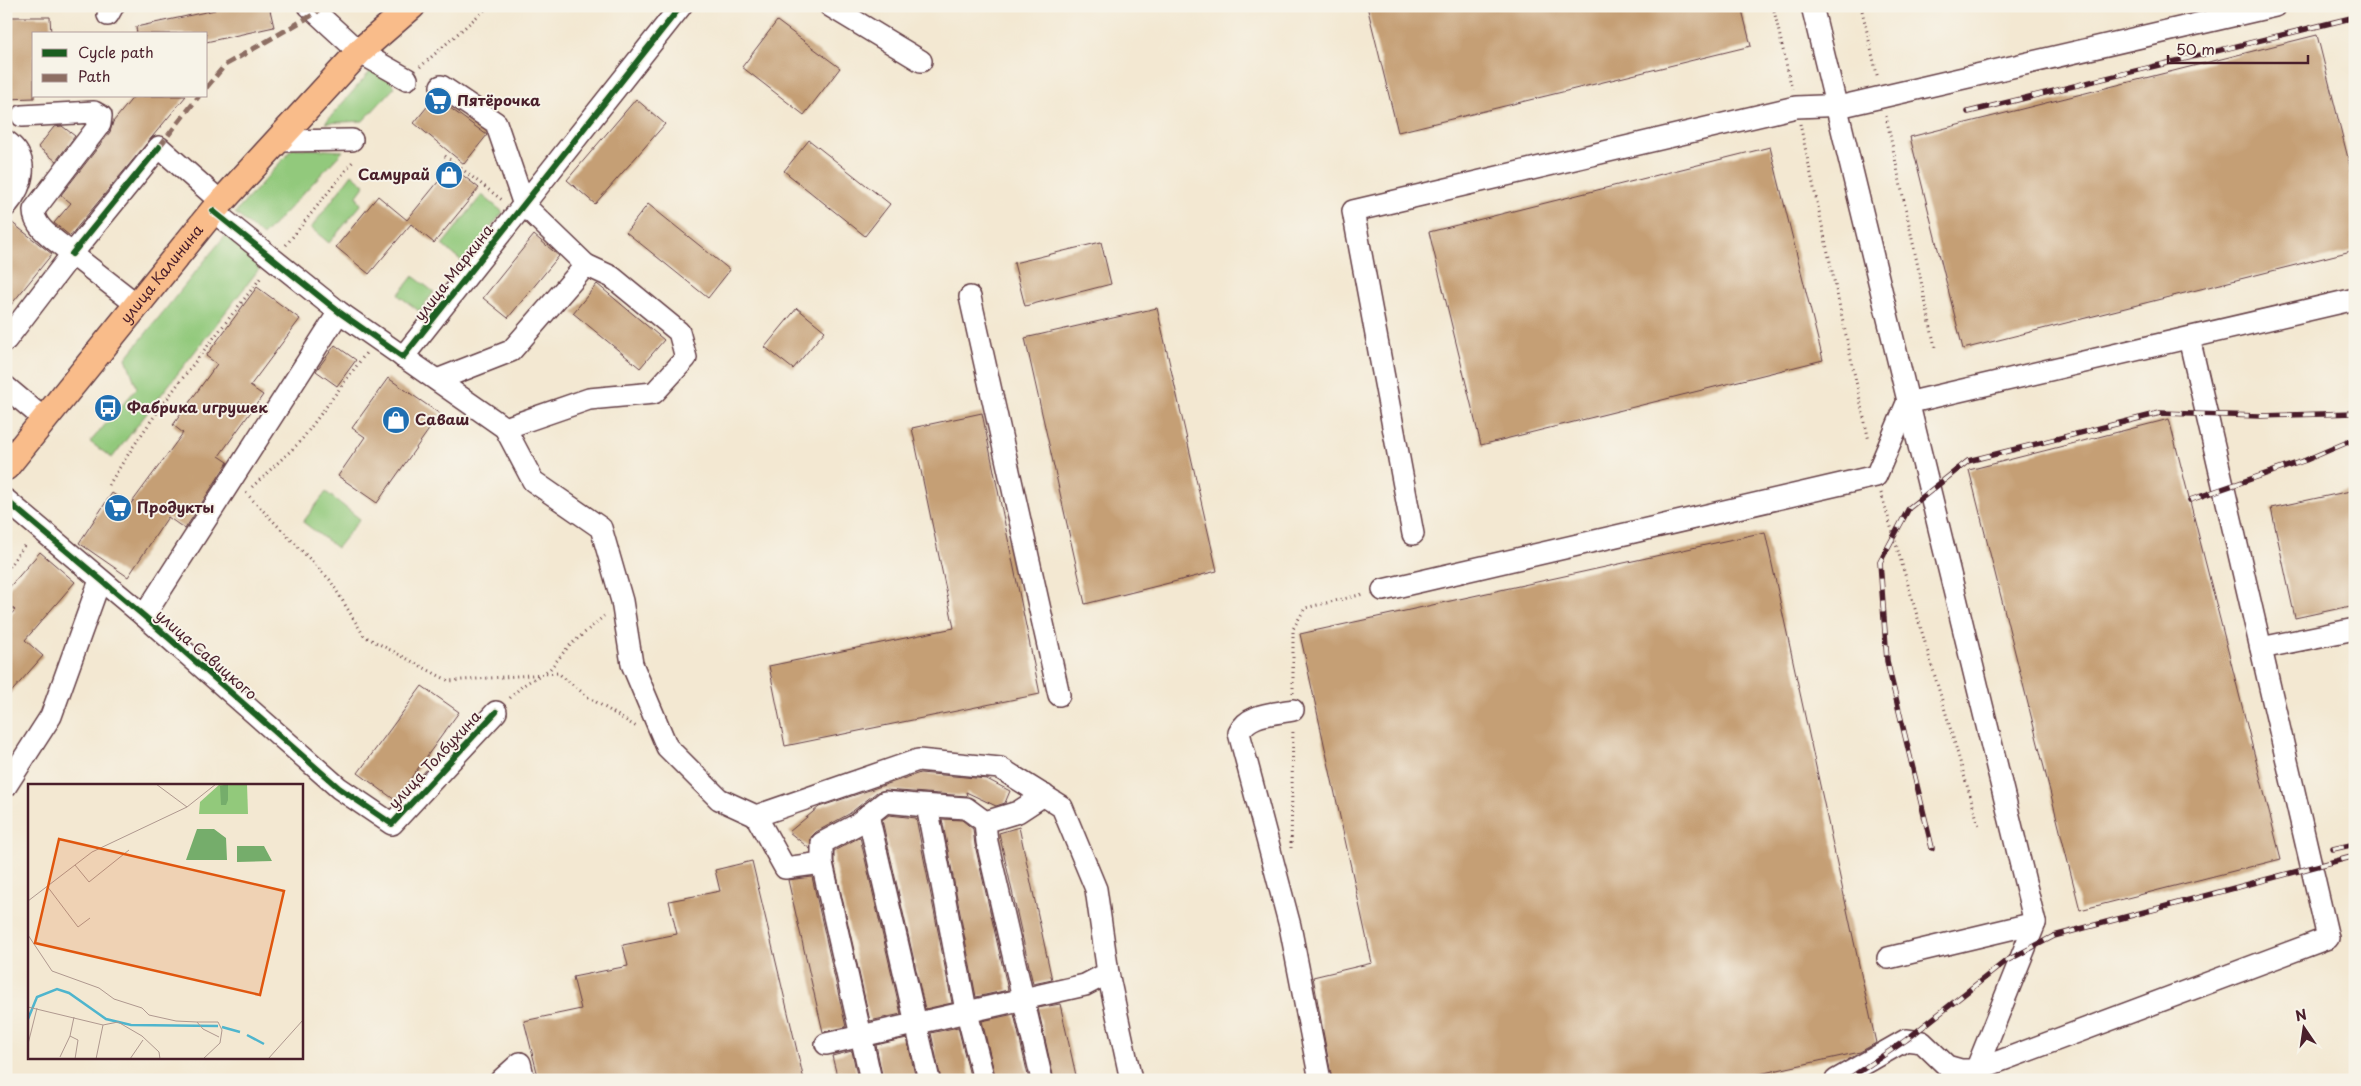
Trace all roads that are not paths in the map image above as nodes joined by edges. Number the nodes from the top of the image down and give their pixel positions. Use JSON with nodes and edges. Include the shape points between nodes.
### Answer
{"nodes":[{"id":1,"x":309,"y":6,"type":"edge"},
{"id":2,"x":412,"y":6,"type":"edge"},
{"id":3,"x":681,"y":6,"type":"edge"},
{"id":4,"x":830,"y":6,"type":"edge"},
{"id":5,"x":1812,"y":6,"type":"edge"},
{"id":6,"x":2269,"y":7,"type":"edge"},
{"id":7,"x":359,"y":52,"type":"junction"},
{"id":8,"x":922,"y":60,"type":"dead end"},
{"id":9,"x":407,"y":79,"type":"road end"},
{"id":10,"x":441,"y":86,"type":"dead end"},
{"id":11,"x":1834,"y":107,"type":"junction"},
{"id":12,"x":22,"y":116,"type":"dead end"},
{"id":13,"x":279,"y":140,"type":"junction"},
{"id":14,"x":6,"y":141,"type":"edge"},
{"id":15,"x":355,"y":147,"type":"road end"},
{"id":16,"x":11,"y":201,"type":"edge"},
{"id":17,"x":217,"y":206,"type":"junction"},
{"id":18,"x":521,"y":209,"type":"junction"},
{"id":19,"x":34,"y":210,"type":"junction"},
{"id":20,"x":72,"y":254,"type":"junction"},
{"id":21,"x":586,"y":265,"type":"junction"},
{"id":22,"x":970,"y":296,"type":"dead end"},
{"id":23,"x":2355,"y":299,"type":"edge"},
{"id":24,"x":136,"y":304,"type":"junction"},
{"id":25,"x":339,"y":312,"type":"junction"},
{"id":26,"x":2189,"y":338,"type":"junction"},
{"id":27,"x":6,"y":340,"type":"edge"},
{"id":28,"x":403,"y":357,"type":"junction"},
{"id":29,"x":437,"y":380,"type":"junction"},
{"id":30,"x":6,"y":387,"type":"edge"},
{"id":31,"x":1907,"y":404,"type":"junction"},
{"id":32,"x":44,"y":419,"type":"junction"},
{"id":33,"x":505,"y":428,"type":"junction"},
{"id":34,"x":6,"y":467,"type":"edge"},
{"id":35,"x":6,"y":500,"type":"edge"},
{"id":36,"x":1413,"y":534,"type":"dead end"},
{"id":37,"x":100,"y":580,"type":"junction"},
{"id":38,"x":1382,"y":590,"type":"road end"},
{"id":39,"x":144,"y":616,"type":"junction"},
{"id":40,"x":2355,"y":629,"type":"edge"},
{"id":41,"x":2261,"y":648,"type":"junction"},
{"id":42,"x":1059,"y":695,"type":"dead end"},
{"id":43,"x":1293,"y":710,"type":"road end"},
{"id":44,"x":496,"y":712,"type":"road end"},
{"id":45,"x":6,"y":786,"type":"edge"},
{"id":46,"x":1044,"y":795,"type":"junction"},
{"id":47,"x":918,"y":805,"type":"junction"},
{"id":48,"x":868,"y":815,"type":"junction"},
{"id":49,"x":756,"y":816,"type":"junction"},
{"id":50,"x":985,"y":822,"type":"junction"},
{"id":51,"x":392,"y":824,"type":"joint"},
{"id":52,"x":822,"y":863,"type":"junction"},
{"id":53,"x":2035,"y":923,"type":"junction"},
{"id":54,"x":1888,"y":958,"type":"dead end"},
{"id":55,"x":1108,"y":973,"type":"junction"},
{"id":56,"x":1023,"y":999,"type":"junction"},
{"id":57,"x":966,"y":1012,"type":"junction"},
{"id":58,"x":916,"y":1024,"type":"junction"},
{"id":59,"x":861,"y":1036,"type":"junction"},
{"id":60,"x":826,"y":1044,"type":"dead end"},
{"id":61,"x":1976,"y":1070,"type":"junction"},
{"id":62,"x":500,"y":1080,"type":"edge"},
{"id":63,"x":524,"y":1080,"type":"edge"},
{"id":64,"x":872,"y":1080,"type":"edge"},
{"id":65,"x":929,"y":1080,"type":"edge"},
{"id":66,"x":984,"y":1080,"type":"edge"},
{"id":67,"x":1042,"y":1080,"type":"edge"},
{"id":68,"x":1131,"y":1080,"type":"edge"},
{"id":69,"x":1320,"y":1080,"type":"edge"},
{"id":70,"x":1836,"y":1080,"type":"edge"}],
"edges":[{"from":1,"to":7,"type":"street"},
{"from":2,"to":7,"type":"main road","name":"улица Калинина"},
{"from":3,"to":18,"type":"street","name":"улица Маркина"},
{"from":4,"to":8,"type":"street"},
{"from":5,"to":11,"type":"street"},
{"from":6,"to":11,"type":"street"},
{"from":7,"to":9,"type":"street"},
{"from":7,"to":13,"type":"main road","name":"улица Калинина"},
{"from":10,"to":18,"type":"street","via":[[496,123]]},
{"from":11,"to":31,"type":"street"},
{"from":11,"to":36,"type":"street","via":[[1796,107],[1353,211]]},
{"from":12,"to":19,"type":"street","via":[[94,112],[101,116],[100,124]]},
{"from":13,"to":15,"type":"street"},
{"from":13,"to":17,"type":"main road","name":"улица Калинина"},
{"from":14,"to":16,"type":"street","via":[[18,151],[22,163],[20,188]]},
{"from":16,"to":19,"type":"street"},
{"from":17,"to":20,"type":"street","via":[[158,147]]},
{"from":17,"to":24,"type":"main road","name":"улица Калинина"},
{"from":17,"to":25,"type":"street"},
{"from":18,"to":21,"type":"street"},
{"from":18,"to":28,"type":"street","name":"улица Маркина"},
{"from":19,"to":20,"type":"street","via":[[37,224]]},
{"from":20,"to":24,"type":"street"},
{"from":20,"to":27,"type":"street"},
{"from":21,"to":29,"type":"street","via":[[511,352]]},
{"from":21,"to":33,"type":"street","via":[[612,277],[679,332],[686,358],[654,393],[589,398]]},
{"from":22,"to":42,"type":"street"},
{"from":23,"to":26,"type":"street"},
{"from":24,"to":32,"type":"main road","name":"улица Калинина"},
{"from":25,"to":28,"type":"street"},
{"from":25,"to":39,"type":"street"},
{"from":26,"to":31,"type":"street"},
{"from":26,"to":41,"type":"street"},
{"from":28,"to":29,"type":"street"},
{"from":29,"to":33,"type":"street"},
{"from":30,"to":32,"type":"street"},
{"from":31,"to":38,"type":"street","via":[[1876,476]]},
{"from":31,"to":53,"type":"street"},
{"from":32,"to":34,"type":"main road","name":"улица Калинина"},
{"from":33,"to":49,"type":"street","via":[[533,481],[601,528],[622,601],[632,664],[667,747],[719,799]]},
{"from":35,"to":37,"type":"street","name":"улица Савицкого"},
{"from":37,"to":39,"type":"street","name":"улица Савицкого"},
{"from":37,"to":45,"type":"street","via":[[51,716]]},
{"from":39,"to":51,"type":"street","name":"улица Савицкого","via":[[340,788]]},
{"from":40,"to":41,"type":"street"},
{"from":41,"to":61,"type":"street","via":[[2328,938]]},
{"from":43,"to":69,"type":"street","via":[[1251,718],[1242,724],[1238,733],[1290,926]]},
{"from":44,"to":51,"type":"street","name":"улица Толбухина"},
{"from":46,"to":49,"type":"street","via":[[1000,768],[918,760]]},
{"from":46,"to":50,"type":"street","via":[[1018,812]]},
{"from":46,"to":55,"type":"street","via":[[1062,807],[1096,889]]},
{"from":47,"to":48,"type":"street","via":[[885,802]]},
{"from":47,"to":50,"type":"street","via":[[966,808]]},
{"from":47,"to":57,"type":"street","via":[[927,806]]},
{"from":48,"to":52,"type":"street","via":[[822,843]]},
{"from":48,"to":58,"type":"street"},
{"from":49,"to":52,"type":"street","via":[[785,868]]},
{"from":50,"to":56,"type":"street","via":[[986,842]]},
{"from":52,"to":59,"type":"street"},
{"from":53,"to":54,"type":"street"},
{"from":53,"to":61,"type":"street"},
{"from":55,"to":56,"type":"street","via":[[1085,985]]},
{"from":55,"to":68,"type":"street"},
{"from":56,"to":57,"type":"street"},
{"from":56,"to":67,"type":"street"},
{"from":57,"to":58,"type":"street"},
{"from":57,"to":66,"type":"street"},
{"from":58,"to":59,"type":"street"},
{"from":58,"to":65,"type":"street"},
{"from":59,"to":60,"type":"street"},
{"from":59,"to":64,"type":"street"},
{"from":61,"to":70,"type":"street","via":[[1947,1066],[1922,1042],[1906,1040]]},
{"from":62,"to":63,"type":"street","via":[[520,1063]]}]}
